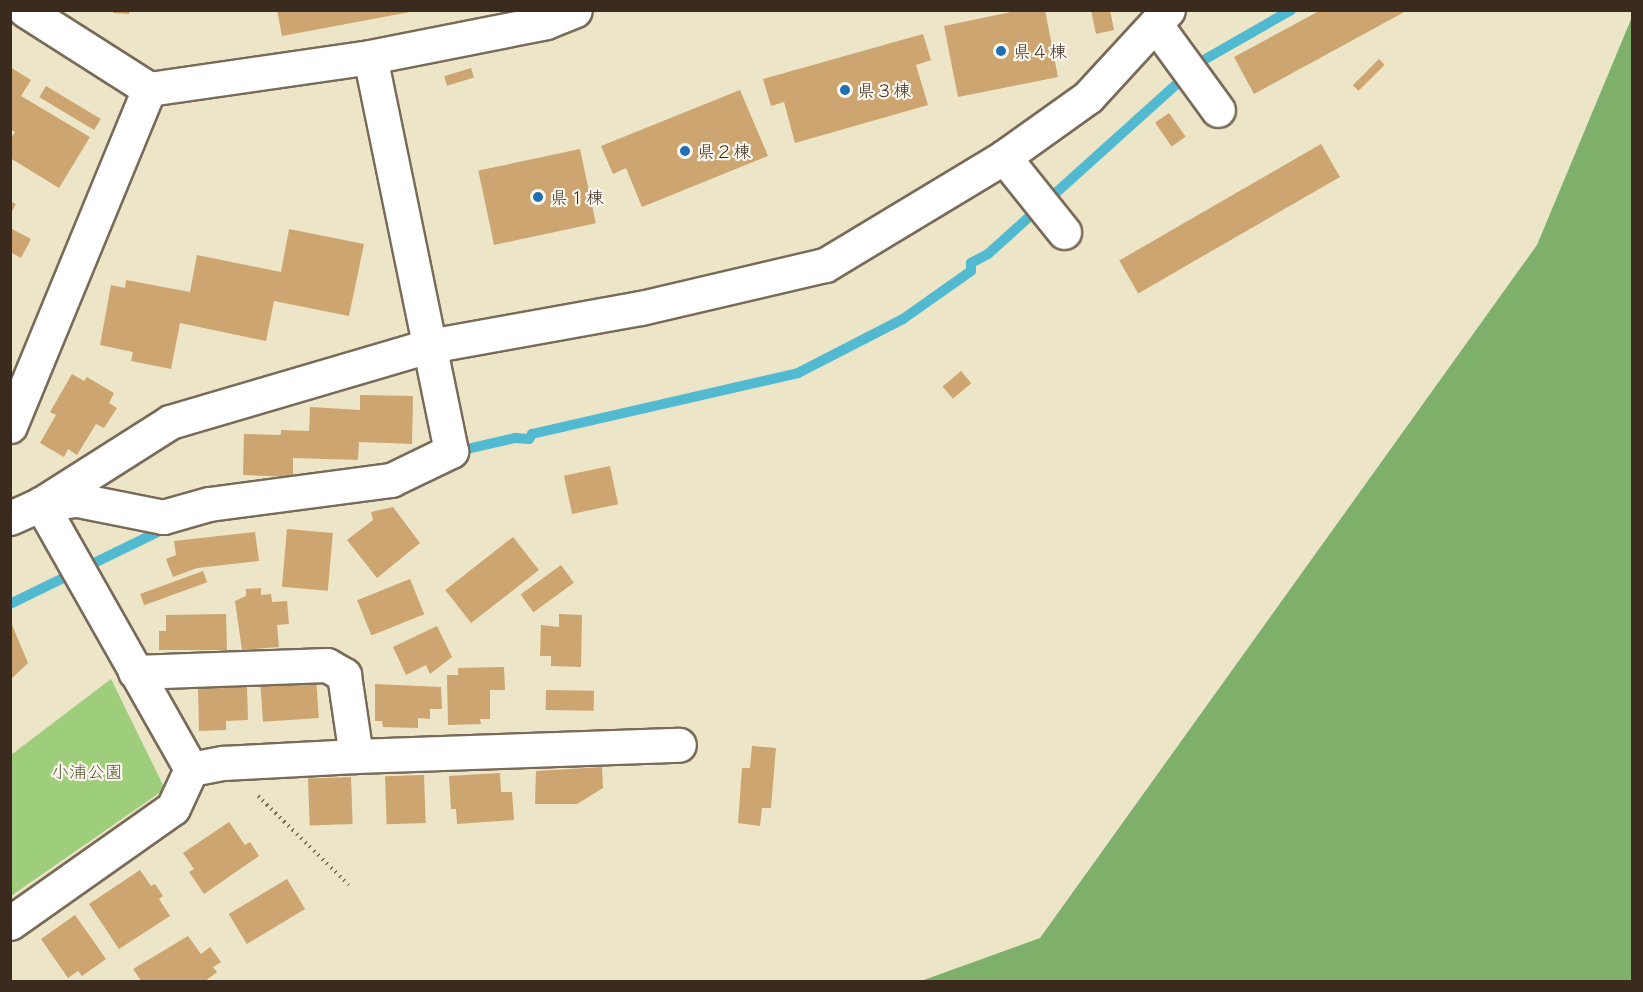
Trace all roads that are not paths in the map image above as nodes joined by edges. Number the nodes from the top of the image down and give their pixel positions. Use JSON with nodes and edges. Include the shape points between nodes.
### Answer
{"nodes":[{"id":1,"x":25,"y":10,"type":"edge"},
{"id":2,"x":575,"y":10,"type":"edge"},
{"id":3,"x":1162,"y":18,"type":"edge"},
{"id":4,"x":370,"y":57,"type":"junction"},
{"id":5,"x":149,"y":89,"type":"junction"},
{"id":6,"x":1218,"y":110,"type":"dead end"},
{"id":7,"x":1004,"y":157,"type":"junction"},
{"id":8,"x":1064,"y":232,"type":"dead end"},
{"id":9,"x":429,"y":346,"type":"junction"},
{"id":10,"x":10,"y":426,"type":"edge"},
{"id":11,"x":41,"y":504,"type":"junction"},
{"id":12,"x":10,"y":518,"type":"edge"},
{"id":13,"x":135,"y":672,"type":"junction"},
{"id":14,"x":679,"y":745,"type":"dead end"},
{"id":15,"x":356,"y":756,"type":"junction"},
{"id":16,"x":190,"y":769,"type":"junction"},
{"id":17,"x":10,"y":923,"type":"edge"}],
"edges":[{"from":1,"to":5,"type":"street"},
{"from":2,"to":4,"type":"street","via":[[546,22]]},
{"from":3,"to":6,"type":"street"},
{"from":3,"to":7,"type":"street","via":[[1088,97]]},
{"from":4,"to":5,"type":"street"},
{"from":4,"to":9,"type":"street"},
{"from":5,"to":10,"type":"street"},
{"from":7,"to":8,"type":"street"},
{"from":7,"to":9,"type":"street","via":[[825,265],[641,308]]},
{"from":9,"to":11,"type":"street","via":[[170,422]]},
{"from":9,"to":11,"type":"street","via":[[451,451],[391,480],[209,504],[163,518],[78,500]]},
{"from":11,"to":12,"type":"street"},
{"from":11,"to":13,"type":"street"},
{"from":13,"to":15,"type":"street","via":[[327,664],[344,675]]},
{"from":13,"to":16,"type":"street"},
{"from":14,"to":15,"type":"street"},
{"from":15,"to":16,"type":"street","via":[[223,763]]},
{"from":16,"to":17,"type":"street","via":[[173,808]]}]}
